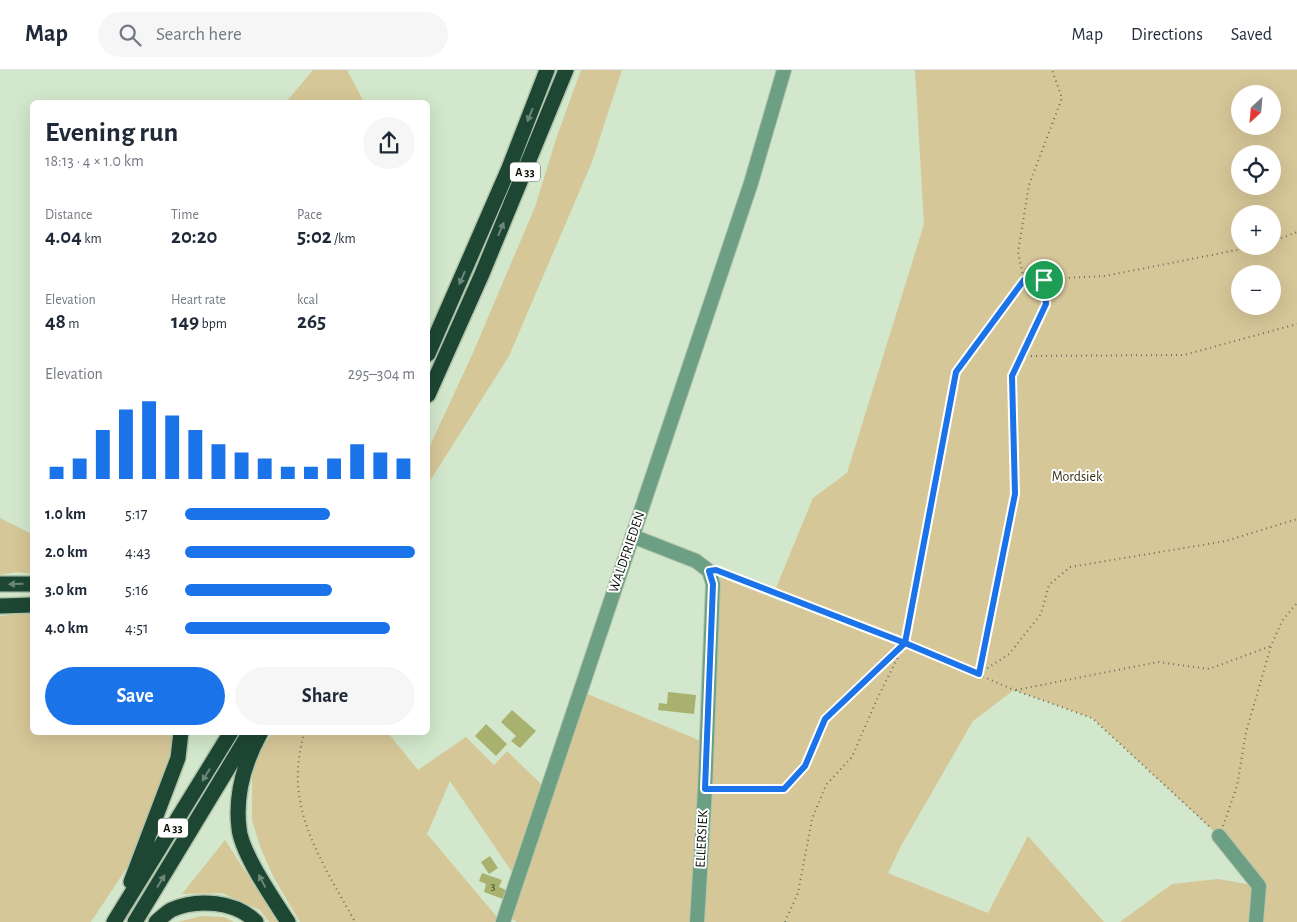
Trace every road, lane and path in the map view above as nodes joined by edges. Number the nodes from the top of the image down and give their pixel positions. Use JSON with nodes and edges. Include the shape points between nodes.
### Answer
{"nodes":[{"id":1,"x":548,"y":70,"type":"edge"},
{"id":2,"x":566,"y":70,"type":"edge"},
{"id":3,"x":784,"y":70,"type":"edge"},
{"id":4,"x":1052,"y":70,"type":"edge"},
{"id":5,"x":1297,"y":232,"type":"edge"},
{"id":6,"x":1281,"y":238,"type":"edge"},
{"id":7,"x":1231,"y":251,"type":"edge"},
{"id":8,"x":1024,"y":280,"type":"junction"},
{"id":9,"x":1044,"y":280,"type":"junction"},
{"id":10,"x":1297,"y":324,"type":"edge"},
{"id":11,"x":430,"y":349,"type":"edge"},
{"id":12,"x":1021,"y":356,"type":"junction"},
{"id":13,"x":430,"y":391,"type":"edge"},
{"id":14,"x":1297,"y":519,"type":"edge"},
{"id":15,"x":632,"y":536,"type":"junction"},
{"id":16,"x":709,"y":571,"type":"junction"},
{"id":17,"x":0,"y":584,"type":"edge"},
{"id":18,"x":30,"y":584,"type":"edge"},
{"id":19,"x":1297,"y":603,"type":"edge"},
{"id":20,"x":30,"y":605,"type":"edge"},
{"id":21,"x":0,"y":606,"type":"edge"},
{"id":22,"x":905,"y":643,"type":"junction"},
{"id":23,"x":1271,"y":646,"type":"junction"},
{"id":24,"x":979,"y":674,"type":"junction"},
{"id":25,"x":1014,"y":690,"type":"junction"},
{"id":26,"x":181,"y":735,"type":"edge"},
{"id":27,"x":229,"y":735,"type":"edge"},
{"id":28,"x":248,"y":735,"type":"edge"},
{"id":29,"x":259,"y":735,"type":"edge"},
{"id":30,"x":304,"y":735,"type":"edge"},
{"id":31,"x":705,"y":789,"type":"junction"},
{"id":32,"x":1220,"y":836,"type":"junction"},
{"id":33,"x":114,"y":922,"type":"edge"},
{"id":34,"x":135,"y":922,"type":"edge"},
{"id":35,"x":156,"y":922,"type":"edge"},
{"id":36,"x":256,"y":922,"type":"edge"},
{"id":37,"x":288,"y":922,"type":"edge"},
{"id":38,"x":355,"y":922,"type":"edge"},
{"id":39,"x":503,"y":922,"type":"edge"},
{"id":40,"x":697,"y":922,"type":"edge"},
{"id":41,"x":785,"y":922,"type":"edge"},
{"id":42,"x":1256,"y":922,"type":"edge"}],
"edges":[{"from":1,"to":11,"type":"highway","number":"A 33","one_way":true},
{"from":13,"to":2,"type":"highway","number":"A 33","one_way":true,"via":[[490,256]]},
{"from":3,"to":15,"type":"street","name":"WALDFRIEDEN","via":[[751,183]]},
{"from":4,"to":8,"type":"path","via":[[1062,98],[1029,185],[1018,252]]},
{"from":5,"to":6,"type":"path"},
{"from":7,"to":9,"type":"path","via":[[1104,276]]},
{"from":8,"to":9,"type":"path"},
{"from":8,"to":22,"type":"path","via":[[956,372]]},
{"from":9,"to":12,"type":"path","via":[[1046,304]]},
{"from":10,"to":12,"type":"path","via":[[1184,355]]},
{"from":12,"to":24,"type":"path","via":[[1012,376],[1015,494]]},
{"from":14,"to":24,"type":"path","via":[[1226,541],[1070,567],[1049,585],[1041,614],[1009,654]]},
{"from":15,"to":16,"type":"street","via":[[696,561]]},
{"from":15,"to":39,"type":"street","name":"WALDFRIEDEN"},
{"from":16,"to":22,"type":"path","via":[[716,570]]},
{"from":16,"to":31,"type":"street","name":"ELLERSIEK","via":[[713,584]]},
{"from":18,"to":17,"type":"highway","one_way":true},
{"from":19,"to":23,"type":"path","via":[[1282,621]]},
{"from":20,"to":21,"type":"highway"},
{"from":22,"to":24,"type":"path"},
{"from":22,"to":31,"type":"path","via":[[825,719],[805,766],[784,789]]},
{"from":22,"to":41,"type":"path","via":[[852,757],[826,785],[812,819],[798,893]]},
{"from":23,"to":25,"type":"path","via":[[1209,669],[1158,662]]},
{"from":23,"to":32,"type":"path","via":[[1246,732],[1237,786]]},
{"from":24,"to":25,"type":"path"},
{"from":25,"to":32,"type":"path","via":[[1092,718]]},
{"from":26,"to":33,"type":"highway","via":[[178,758]]},
{"from":27,"to":33,"type":"highway","number":"A 33","one_way":true},
{"from":34,"to":28,"type":"highway","number":"A 33","one_way":true},
{"from":37,"to":29,"type":"highway","one_way":true,"via":[[259,875],[238,828],[242,780],[249,754]]},
{"from":30,"to":38,"type":"path","via":[[298,753],[298,796],[304,823]]},
{"from":31,"to":40,"type":"street","name":"ELLERSIEK"},
{"from":32,"to":42,"type":"street","via":[[1259,886]]},
{"from":35,"to":36,"type":"highway","via":[[172,910],[201,902],[228,905]]}]}
